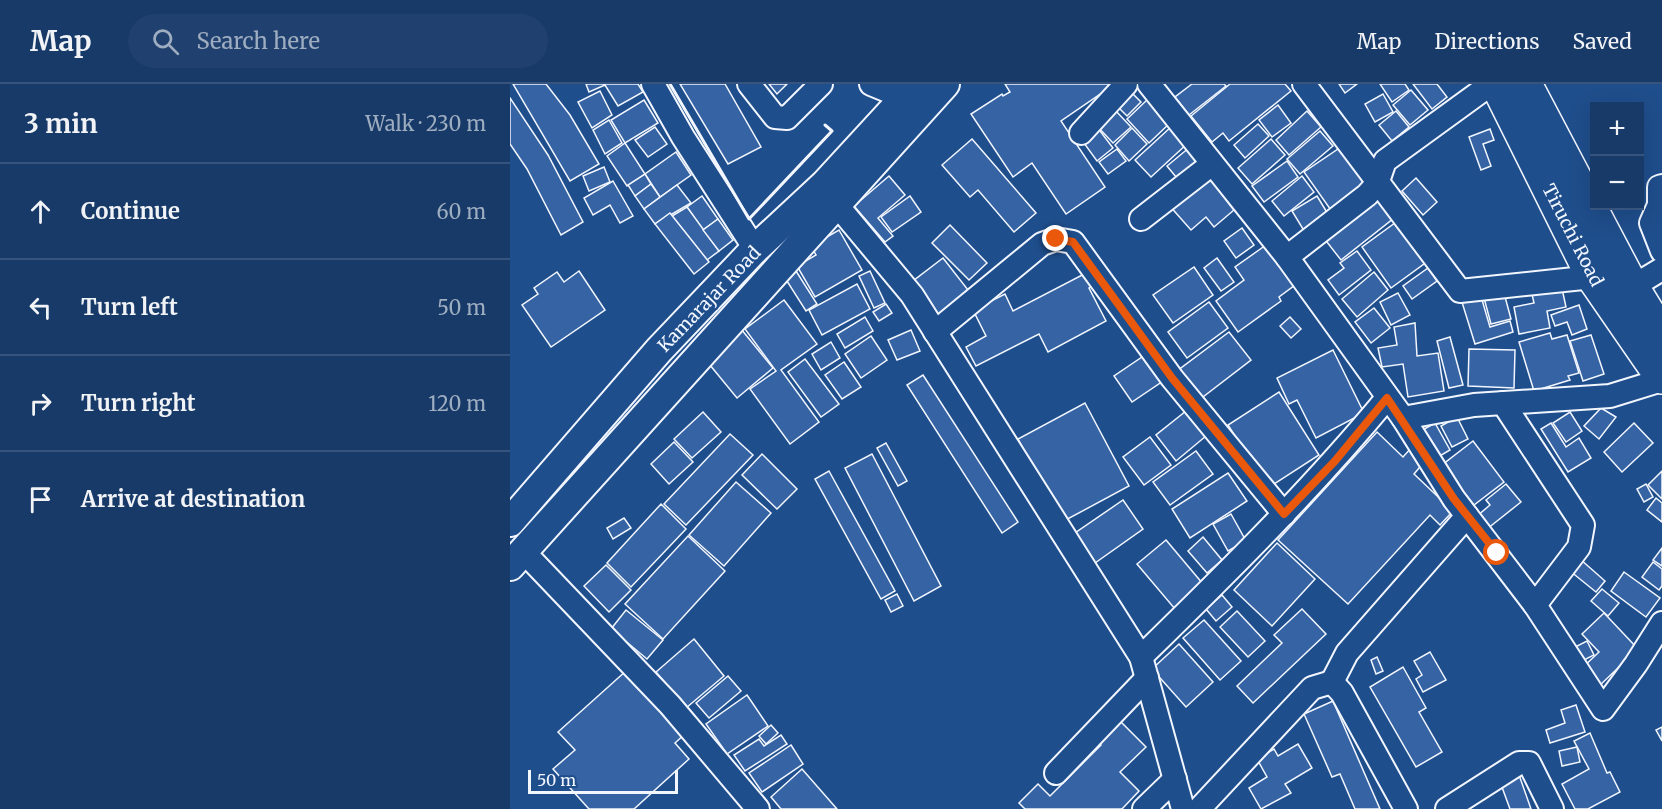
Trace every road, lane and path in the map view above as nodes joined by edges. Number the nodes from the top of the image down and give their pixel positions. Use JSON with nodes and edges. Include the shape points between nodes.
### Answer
{"nodes":[{"id":1,"x":653,"y":84,"type":"edge"},
{"id":2,"x":749,"y":84,"type":"edge"},
{"id":3,"x":821,"y":84,"type":"edge"},
{"id":4,"x":871,"y":84,"type":"edge"},
{"id":5,"x":945,"y":84,"type":"edge"},
{"id":6,"x":1126,"y":84,"type":"edge"},
{"id":7,"x":1149,"y":84,"type":"edge"},
{"id":8,"x":1304,"y":84,"type":"edge"},
{"id":9,"x":1491,"y":84,"type":"edge"},
{"id":10,"x":1497,"y":84,"type":"edge"},
{"id":11,"x":1524,"y":84,"type":"edge"},
{"id":12,"x":913,"y":99,"type":"edge"},
{"id":13,"x":1081,"y":133,"type":"dead end"},
{"id":14,"x":1212,"y":164,"type":"junction"},
{"id":15,"x":1377,"y":184,"type":"junction"},
{"id":16,"x":1662,"y":186,"type":"edge"},
{"id":17,"x":837,"y":205,"type":"junction"},
{"id":18,"x":1141,"y":219,"type":"dead end"},
{"id":19,"x":755,"y":249,"type":"junction"},
{"id":20,"x":1662,"y":251,"type":"edge"},
{"id":21,"x":1287,"y":258,"type":"junction"},
{"id":22,"x":1662,"y":269,"type":"edge"},
{"id":23,"x":1593,"y":278,"type":"junction"},
{"id":24,"x":1632,"y":287,"type":"junction"},
{"id":25,"x":935,"y":332,"type":"junction"},
{"id":26,"x":1662,"y":336,"type":"edge"},
{"id":27,"x":1662,"y":379,"type":"edge"},
{"id":28,"x":1387,"y":398,"type":"junction"},
{"id":29,"x":1503,"y":403,"type":"junction"},
{"id":30,"x":1403,"y":418,"type":"junction"},
{"id":31,"x":1284,"y":514,"type":"junction"},
{"id":32,"x":1467,"y":516,"type":"junction"},
{"id":33,"x":510,"y":522,"type":"edge"},
{"id":34,"x":517,"y":559,"type":"edge"},
{"id":35,"x":1534,"y":605,"type":"junction"},
{"id":36,"x":1662,"y":622,"type":"edge"},
{"id":37,"x":1144,"y":667,"type":"junction"},
{"id":38,"x":1332,"y":682,"type":"junction"},
{"id":39,"x":1056,"y":773,"type":"dead end"},
{"id":40,"x":1175,"y":779,"type":"junction"},
{"id":41,"x":758,"y":809,"type":"edge"},
{"id":42,"x":1144,"y":809,"type":"edge"},
{"id":43,"x":1183,"y":809,"type":"edge"},
{"id":44,"x":1199,"y":809,"type":"edge"},
{"id":45,"x":1406,"y":809,"type":"edge"},
{"id":46,"x":1447,"y":809,"type":"edge"},
{"id":47,"x":1552,"y":809,"type":"edge"}],
"edges":[{"from":1,"to":19,"type":"street"},
{"from":2,"to":3,"type":"street","via":[[776,117],[787,118]]},
{"from":4,"to":12,"type":"street"},
{"from":5,"to":12,"type":"main road","name":"Kamarajar Road"},
{"from":6,"to":13,"type":"street"},
{"from":7,"to":14,"type":"street"},
{"from":8,"to":15,"type":"street"},
{"from":9,"to":15,"type":"street","via":[[1385,161]]},
{"from":10,"to":23,"type":"highway","name":"Tiruchi Road"},
{"from":11,"to":24,"type":"highway","name":"Tiruchi Road"},
{"from":12,"to":17,"type":"main road","name":"Kamarajar Road"},
{"from":12,"to":19,"type":"main road","name":"Kamarajar Road"},
{"from":14,"to":18,"type":"street"},
{"from":14,"to":21,"type":"street"},
{"from":15,"to":21,"type":"street"},
{"from":15,"to":23,"type":"street","via":[[1460,291]]},
{"from":16,"to":20,"type":"street","via":[[1651,224]]},
{"from":17,"to":25,"type":"street","via":[[912,295]]},
{"from":17,"to":34,"type":"main road","name":"Kamarajar Road"},
{"from":19,"to":33,"type":"main road","name":"Kamarajar Road","via":[[659,350]]},
{"from":21,"to":28,"type":"street"},
{"from":22,"to":24,"type":"street"},
{"from":23,"to":27,"type":"highway","name":"Tiruchi Road"},
{"from":24,"to":26,"type":"highway","name":"Tiruchi Road"},
{"from":25,"to":31,"type":"street","via":[[1042,244],[1056,239],[1073,242],[1172,378]]},
{"from":25,"to":37,"type":"street"},
{"from":27,"to":29,"type":"street","via":[[1610,396]]},
{"from":28,"to":30,"type":"street"},
{"from":28,"to":31,"type":"street"},
{"from":29,"to":30,"type":"street"},
{"from":29,"to":35,"type":"street","via":[[1583,525],[1579,547]]},
{"from":30,"to":32,"type":"street"},
{"from":31,"to":37,"type":"street"},
{"from":32,"to":35,"type":"street"},
{"from":32,"to":38,"type":"street","via":[[1347,653]]},
{"from":34,"to":41,"type":"street","via":[[670,705]]},
{"from":35,"to":36,"type":"street","via":[[1603,709]]},
{"from":37,"to":39,"type":"street"},
{"from":37,"to":40,"type":"street"},
{"from":38,"to":44,"type":"street","via":[[1312,688]]},
{"from":38,"to":45,"type":"street","via":[[1342,693]]},
{"from":40,"to":42,"type":"street"},
{"from":40,"to":43,"type":"street"},
{"from":46,"to":47,"type":"street","via":[[1519,763],[1529,763]]}]}
